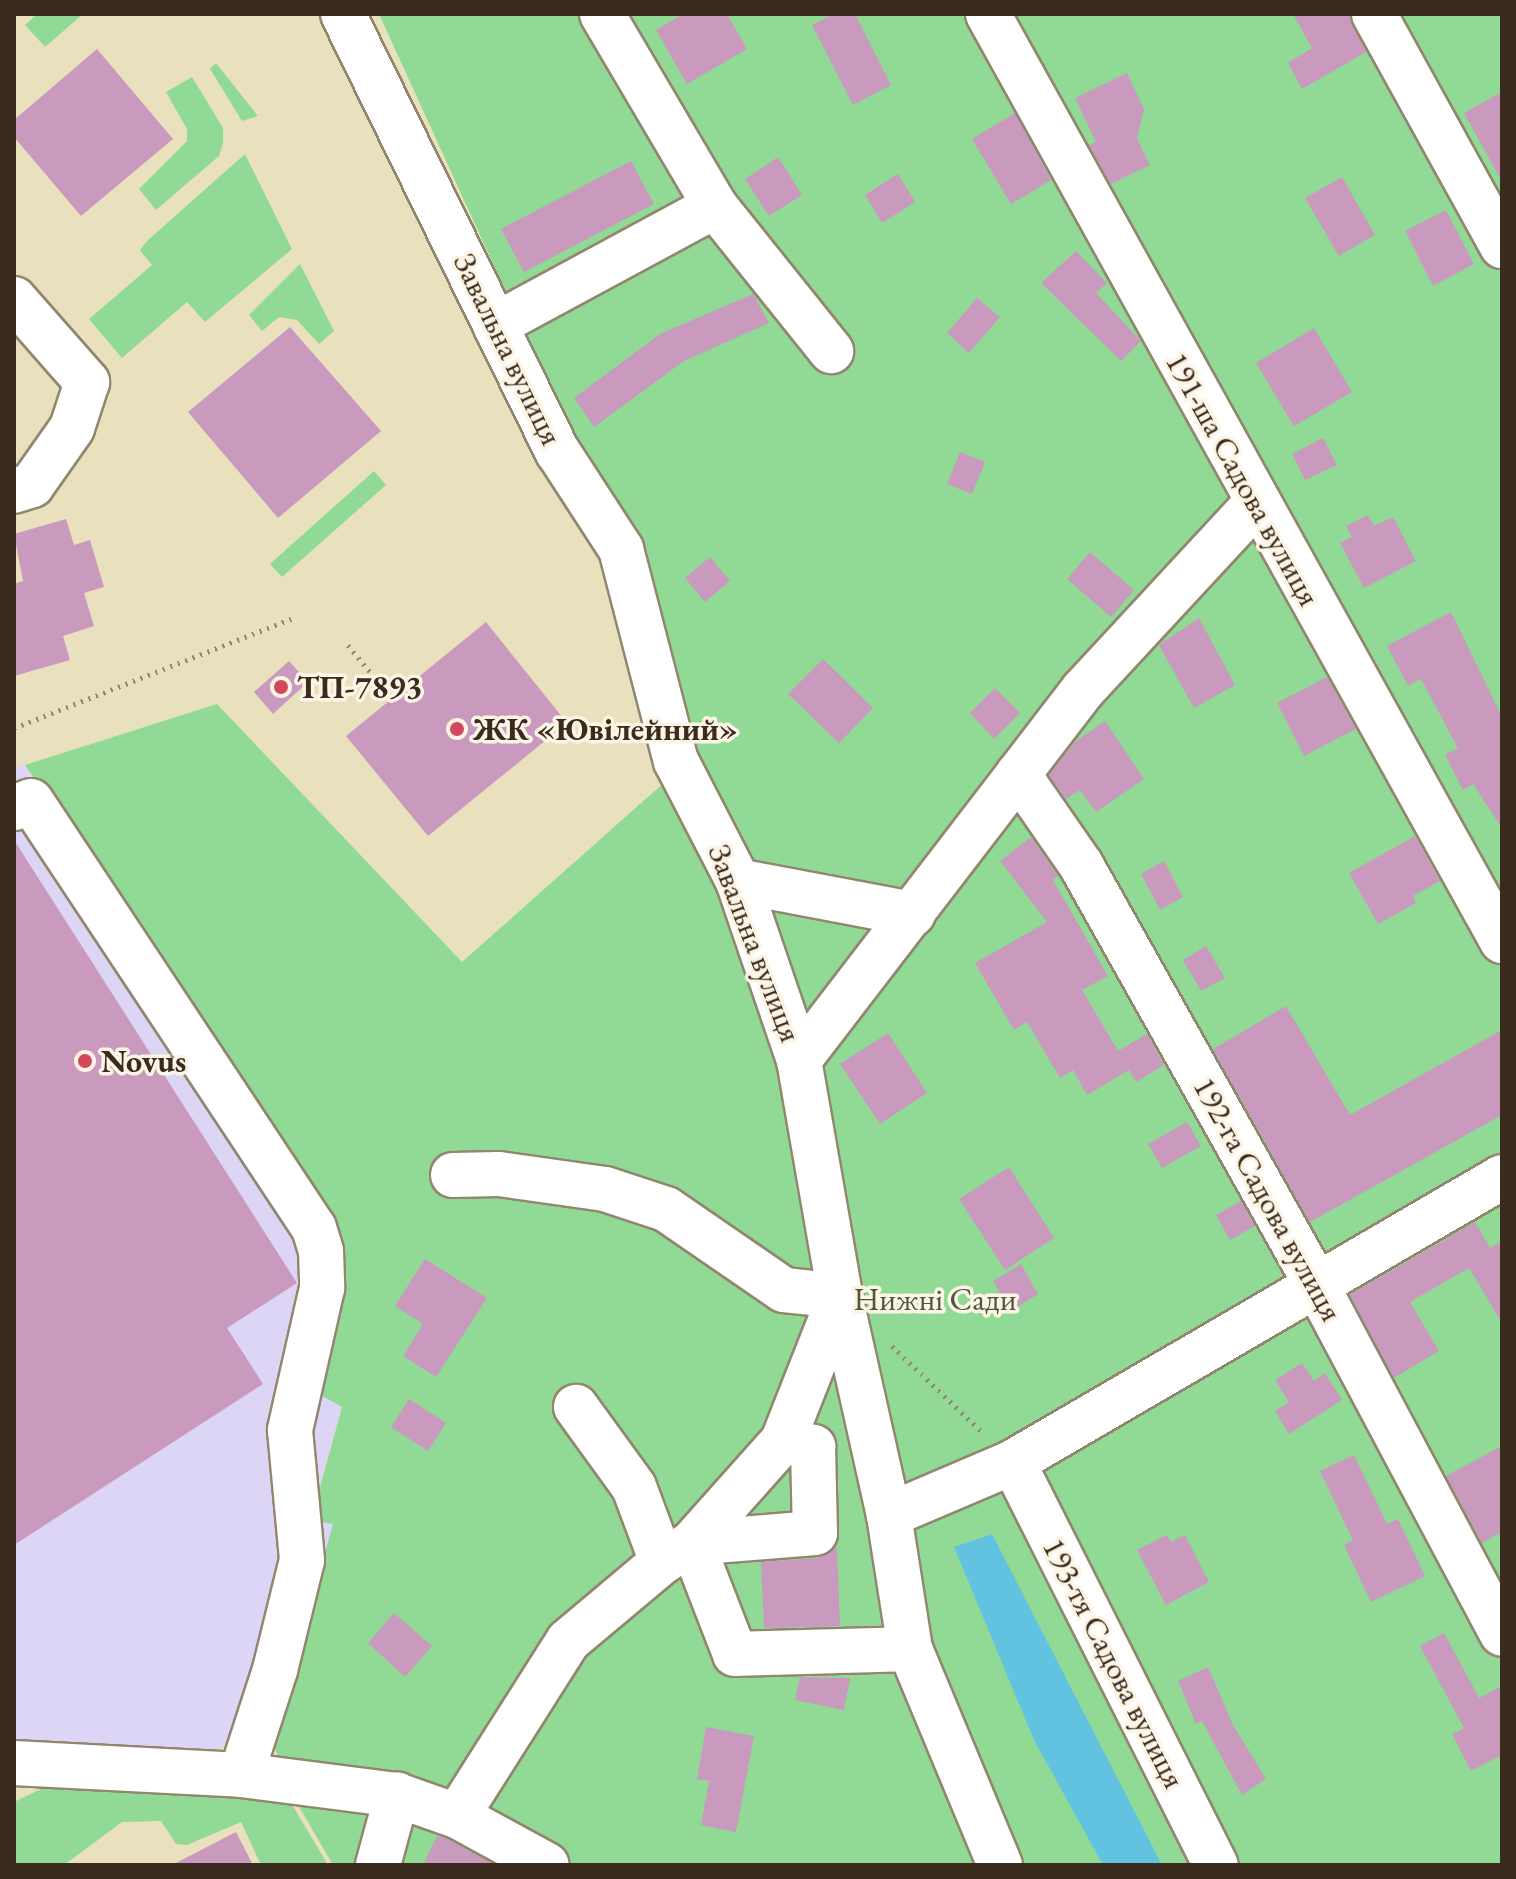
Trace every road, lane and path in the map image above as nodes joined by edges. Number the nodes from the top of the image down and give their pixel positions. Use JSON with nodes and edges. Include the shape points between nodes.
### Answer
{"nodes":[{"id":1,"x":343,"y":14,"type":"edge"},
{"id":2,"x":602,"y":14,"type":"edge"},
{"id":3,"x":988,"y":14,"type":"edge"},
{"id":4,"x":1374,"y":14,"type":"edge"},
{"id":5,"x":715,"y":206,"type":"junction"},
{"id":6,"x":1502,"y":246,"type":"edge"},
{"id":7,"x":14,"y":299,"type":"edge"},
{"id":8,"x":495,"y":325,"type":"junction"},
{"id":9,"x":831,"y":351,"type":"dead end"},
{"id":10,"x":14,"y":491,"type":"edge"},
{"id":11,"x":1256,"y":503,"type":"junction"},
{"id":12,"x":291,"y":619,"type":"dead end"},
{"id":13,"x":348,"y":645,"type":"dead end"},
{"id":14,"x":392,"y":699,"type":"dead end"},
{"id":15,"x":14,"y":728,"type":"edge"},
{"id":16,"x":1018,"y":774,"type":"junction"},
{"id":17,"x":14,"y":808,"type":"edge"},
{"id":18,"x":738,"y":881,"type":"junction"},
{"id":19,"x":913,"y":914,"type":"junction"},
{"id":20,"x":1502,"y":941,"type":"edge"},
{"id":21,"x":799,"y":1060,"type":"junction"},
{"id":22,"x":453,"y":1175,"type":"dead end"},
{"id":23,"x":1502,"y":1177,"type":"edge"},
{"id":24,"x":1316,"y":1284,"type":"junction"},
{"id":25,"x":840,"y":1296,"type":"junction"},
{"id":26,"x":886,"y":1340,"type":"dead end"},
{"id":27,"x":576,"y":1407,"type":"dead end"},
{"id":28,"x":783,"y":1441,"type":"junction"},
{"id":29,"x":1013,"y":1462,"type":"junction"},
{"id":30,"x":889,"y":1515,"type":"junction"},
{"id":31,"x":677,"y":1552,"type":"junction"},
{"id":32,"x":1502,"y":1634,"type":"edge"},
{"id":33,"x":910,"y":1649,"type":"junction"},
{"id":34,"x":14,"y":1763,"type":"edge"},
{"id":35,"x":241,"y":1775,"type":"junction"},
{"id":36,"x":397,"y":1795,"type":"junction"},
{"id":37,"x":457,"y":1816,"type":"junction"},
{"id":38,"x":378,"y":1865,"type":"edge"},
{"id":39,"x":547,"y":1865,"type":"edge"},
{"id":40,"x":1000,"y":1865,"type":"edge"},
{"id":41,"x":1216,"y":1865,"type":"edge"}],
"edges":[{"from":1,"to":8,"type":"street","name":"Завальна вулиця"},
{"from":2,"to":5,"type":"street"},
{"from":3,"to":11,"type":"street","name":"191-ша Садова вулиця"},
{"from":4,"to":6,"type":"street"},
{"from":5,"to":8,"type":"street"},
{"from":5,"to":9,"type":"street"},
{"from":7,"to":10,"type":"street","via":[[87,382],[72,428],[32,485]]},
{"from":8,"to":18,"type":"street","name":"Завальна вулиця","via":[[558,452],[621,549],[676,761]]},
{"from":11,"to":16,"type":"street","via":[[1083,690]]},
{"from":11,"to":20,"type":"street","name":"191-ша Садова вулиця"},
{"from":12,"to":15,"type":"path"},
{"from":13,"to":14,"type":"path"},
{"from":16,"to":19,"type":"street"},
{"from":16,"to":24,"type":"street","name":"192-га Садова вулиця","via":[[1081,865]]},
{"from":17,"to":35,"type":"street","via":[[31,801],[314,1228],[321,1251],[322,1288],[290,1430],[302,1560],[275,1670]]},
{"from":18,"to":19,"type":"street"},
{"from":18,"to":21,"type":"street","name":"Завальна вулиця"},
{"from":19,"to":21,"type":"street"},
{"from":21,"to":25,"type":"street","name":"Завальна вулиця"},
{"from":22,"to":25,"type":"street","via":[[499,1174],[605,1189],[666,1209],[784,1290]]},
{"from":23,"to":24,"type":"street"},
{"from":24,"to":29,"type":"street"},
{"from":24,"to":32,"type":"street","name":"192-га Садова вулиця"},
{"from":25,"to":28,"type":"street"},
{"from":25,"to":30,"type":"street","name":"Завальна вулиця"},
{"from":26,"to":29,"type":"path"},
{"from":27,"to":31,"type":"street"},
{"from":28,"to":31,"type":"street"},
{"from":28,"to":31,"type":"street","via":[[813,1447],[815,1533]]},
{"from":29,"to":30,"type":"street"},
{"from":29,"to":41,"type":"street","name":"193-тя Садова вулиця"},
{"from":30,"to":33,"type":"street","name":"Завальна вулиця"},
{"from":31,"to":33,"type":"street","via":[[735,1654]]},
{"from":31,"to":37,"type":"street","via":[[568,1641]]},
{"from":33,"to":40,"type":"street","name":"Завальна вулиця"},
{"from":34,"to":35,"type":"street"},
{"from":35,"to":36,"type":"street"},
{"from":36,"to":37,"type":"street"},
{"from":36,"to":38,"type":"street"},
{"from":37,"to":39,"type":"street"}]}
